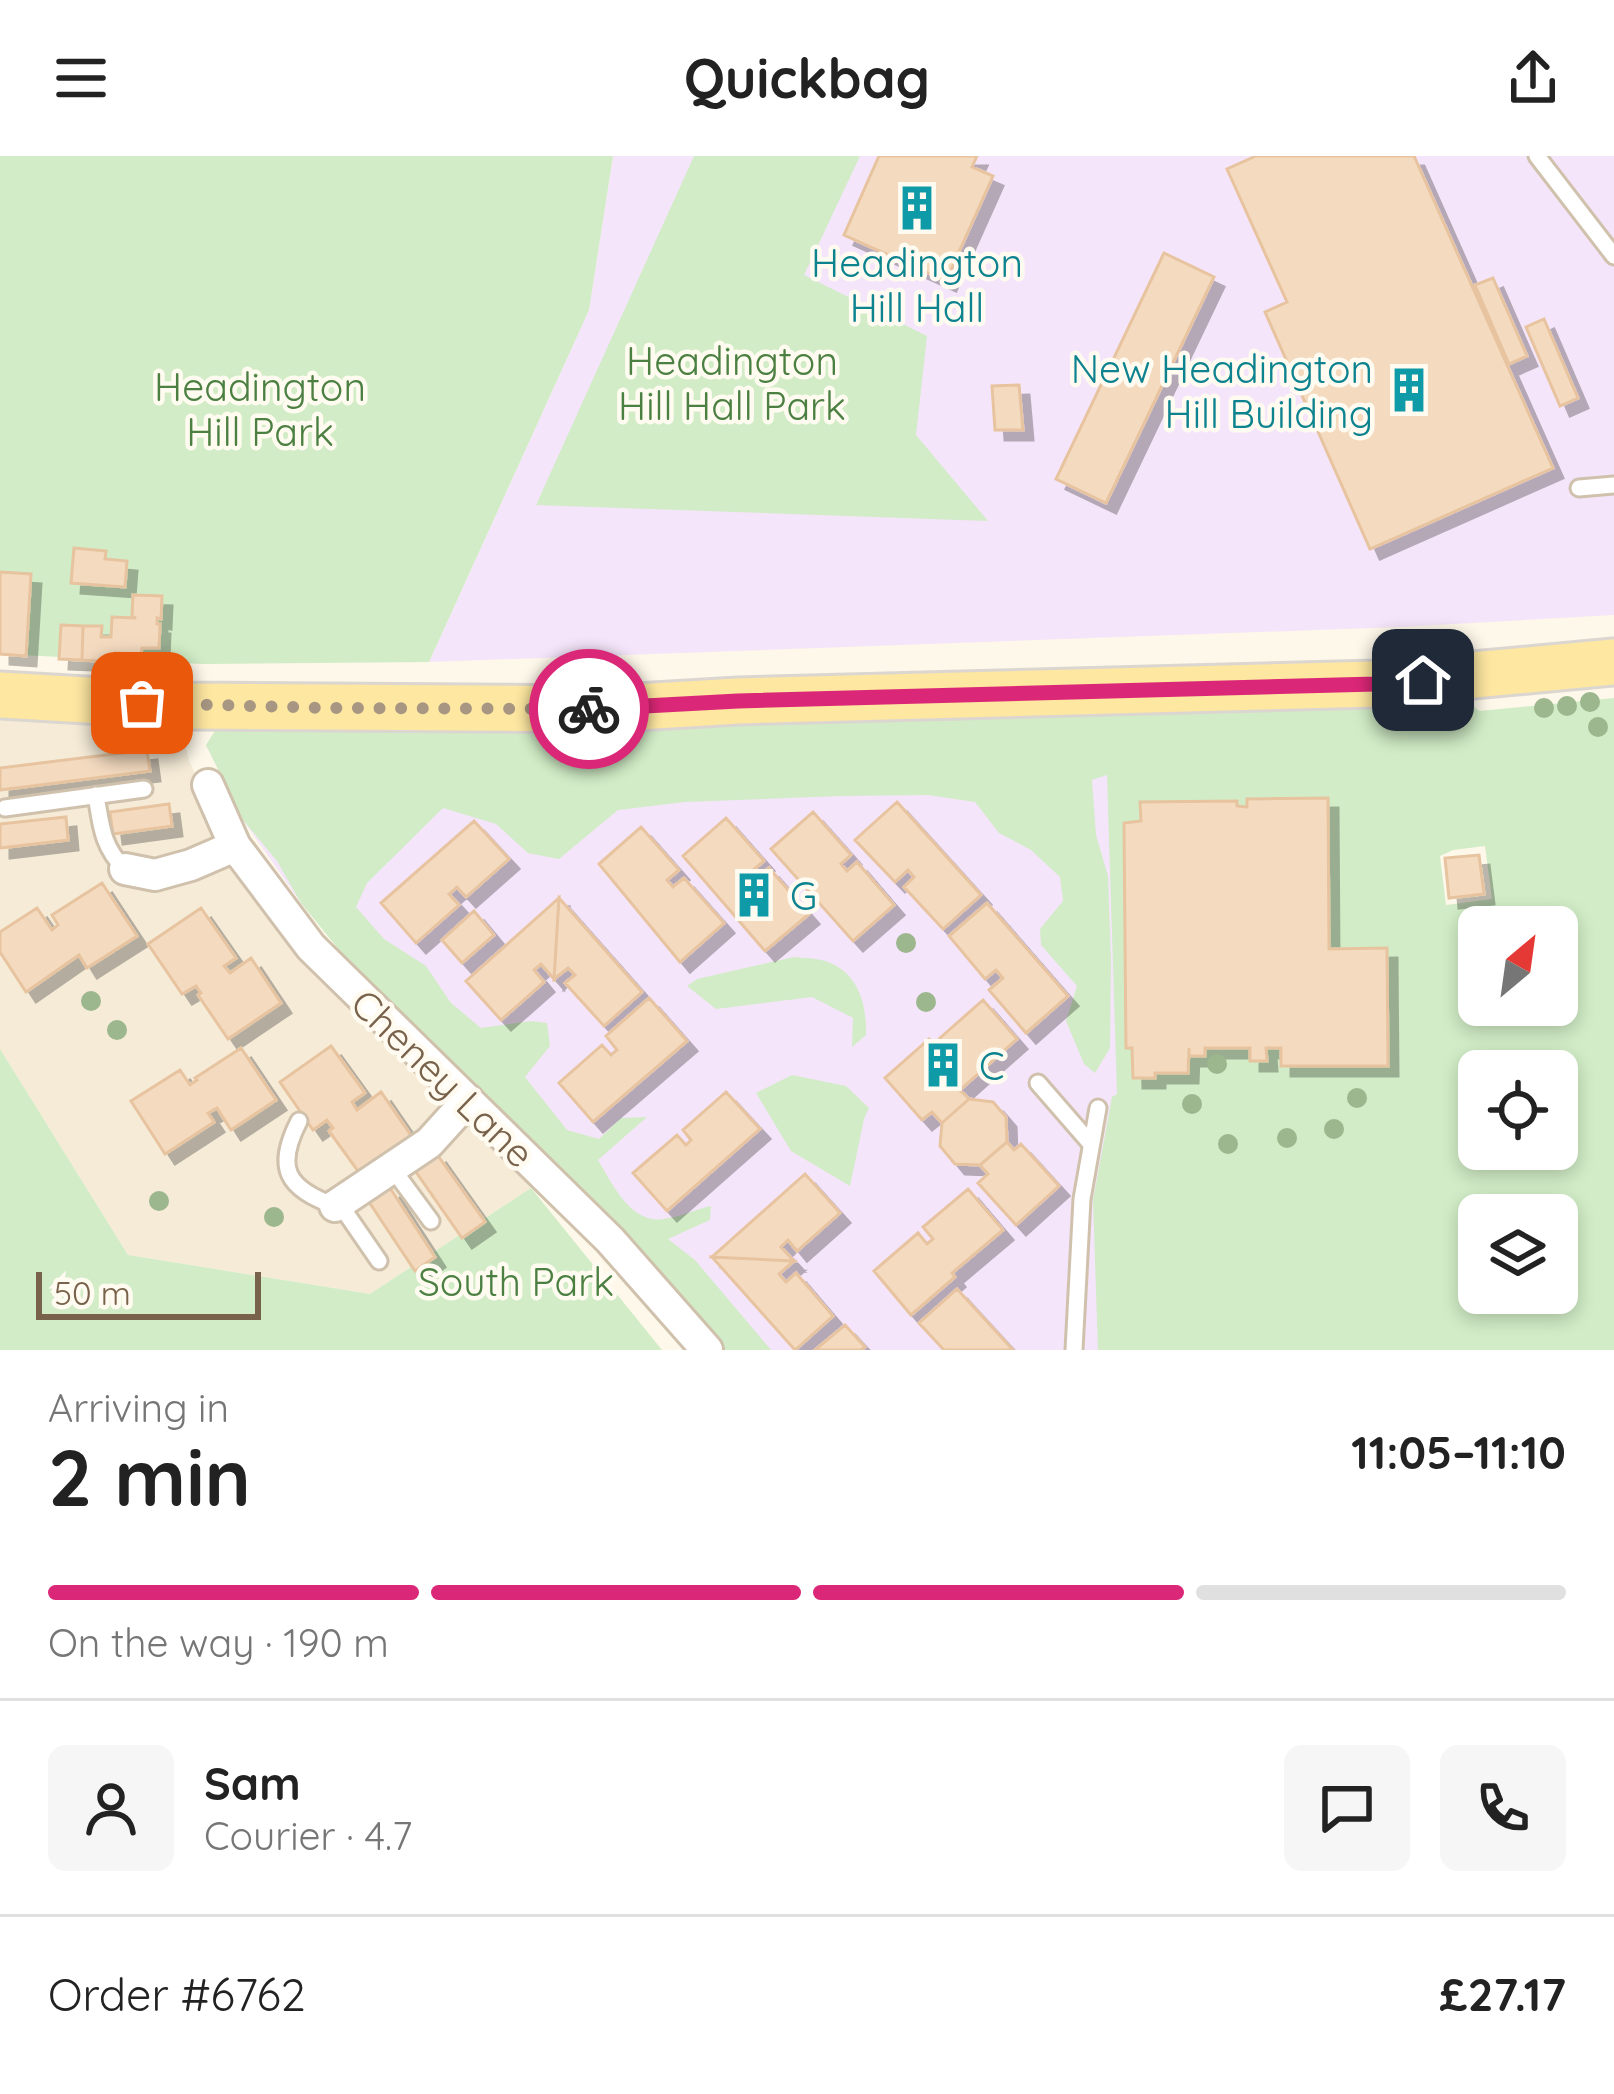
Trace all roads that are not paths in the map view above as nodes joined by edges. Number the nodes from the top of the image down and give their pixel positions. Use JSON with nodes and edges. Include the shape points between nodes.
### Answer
{"nodes":[{"id":1,"x":1537,"y":156,"type":"edge"},
{"id":2,"x":1614,"y":256,"type":"edge"},
{"id":3,"x":1614,"y":484,"type":"edge"},
{"id":4,"x":1580,"y":488,"type":"dead end"},
{"id":5,"x":1614,"y":662,"type":"edge"},
{"id":6,"x":0,"y":695,"type":"edge"},
{"id":7,"x":208,"y":785,"type":"dead end"},
{"id":8,"x":144,"y":789,"type":"dead end"},
{"id":9,"x":96,"y":796,"type":"junction"},
{"id":10,"x":5,"y":808,"type":"dead end"},
{"id":11,"x":235,"y":846,"type":"junction"},
{"id":12,"x":125,"y":869,"type":"joint"},
{"id":13,"x":1039,"y":1083,"type":"dead end"},
{"id":14,"x":467,"y":1100,"type":"junction"},
{"id":15,"x":1098,"y":1108,"type":"dead end"},
{"id":16,"x":298,"y":1121,"type":"dead end"},
{"id":17,"x":1091,"y":1144,"type":"junction"},
{"id":18,"x":392,"y":1168,"type":"junction"},
{"id":19,"x":337,"y":1204,"type":"junction"},
{"id":20,"x":431,"y":1222,"type":"dead end"},
{"id":21,"x":380,"y":1262,"type":"dead end"},
{"id":22,"x":707,"y":1350,"type":"edge"},
{"id":23,"x":1074,"y":1350,"type":"edge"}],
"edges":[{"from":1,"to":2,"type":"lane"},
{"from":3,"to":4,"type":"lane"},
{"from":5,"to":6,"type":"main road","via":[[1376,684],[604,709],[189,706]]},
{"from":7,"to":11,"type":"street","name":"Cheney Lane"},
{"from":8,"to":9,"type":"lane"},
{"from":9,"to":10,"type":"lane"},
{"from":9,"to":12,"type":"lane","via":[[111,856]]},
{"from":11,"to":12,"type":"street","via":[[155,875]]},
{"from":11,"to":14,"type":"street","name":"Cheney Lane","via":[[311,947]]},
{"from":13,"to":17,"type":"lane"},
{"from":14,"to":18,"type":"street","via":[[429,1143]]},
{"from":14,"to":22,"type":"street","name":"Cheney Lane","via":[[610,1240]]},
{"from":15,"to":17,"type":"lane"},
{"from":16,"to":19,"type":"lane","via":[[284,1165],[310,1197]]},
{"from":17,"to":23,"type":"lane"},
{"from":18,"to":19,"type":"street"},
{"from":18,"to":20,"type":"lane"},
{"from":19,"to":21,"type":"lane"}]}
